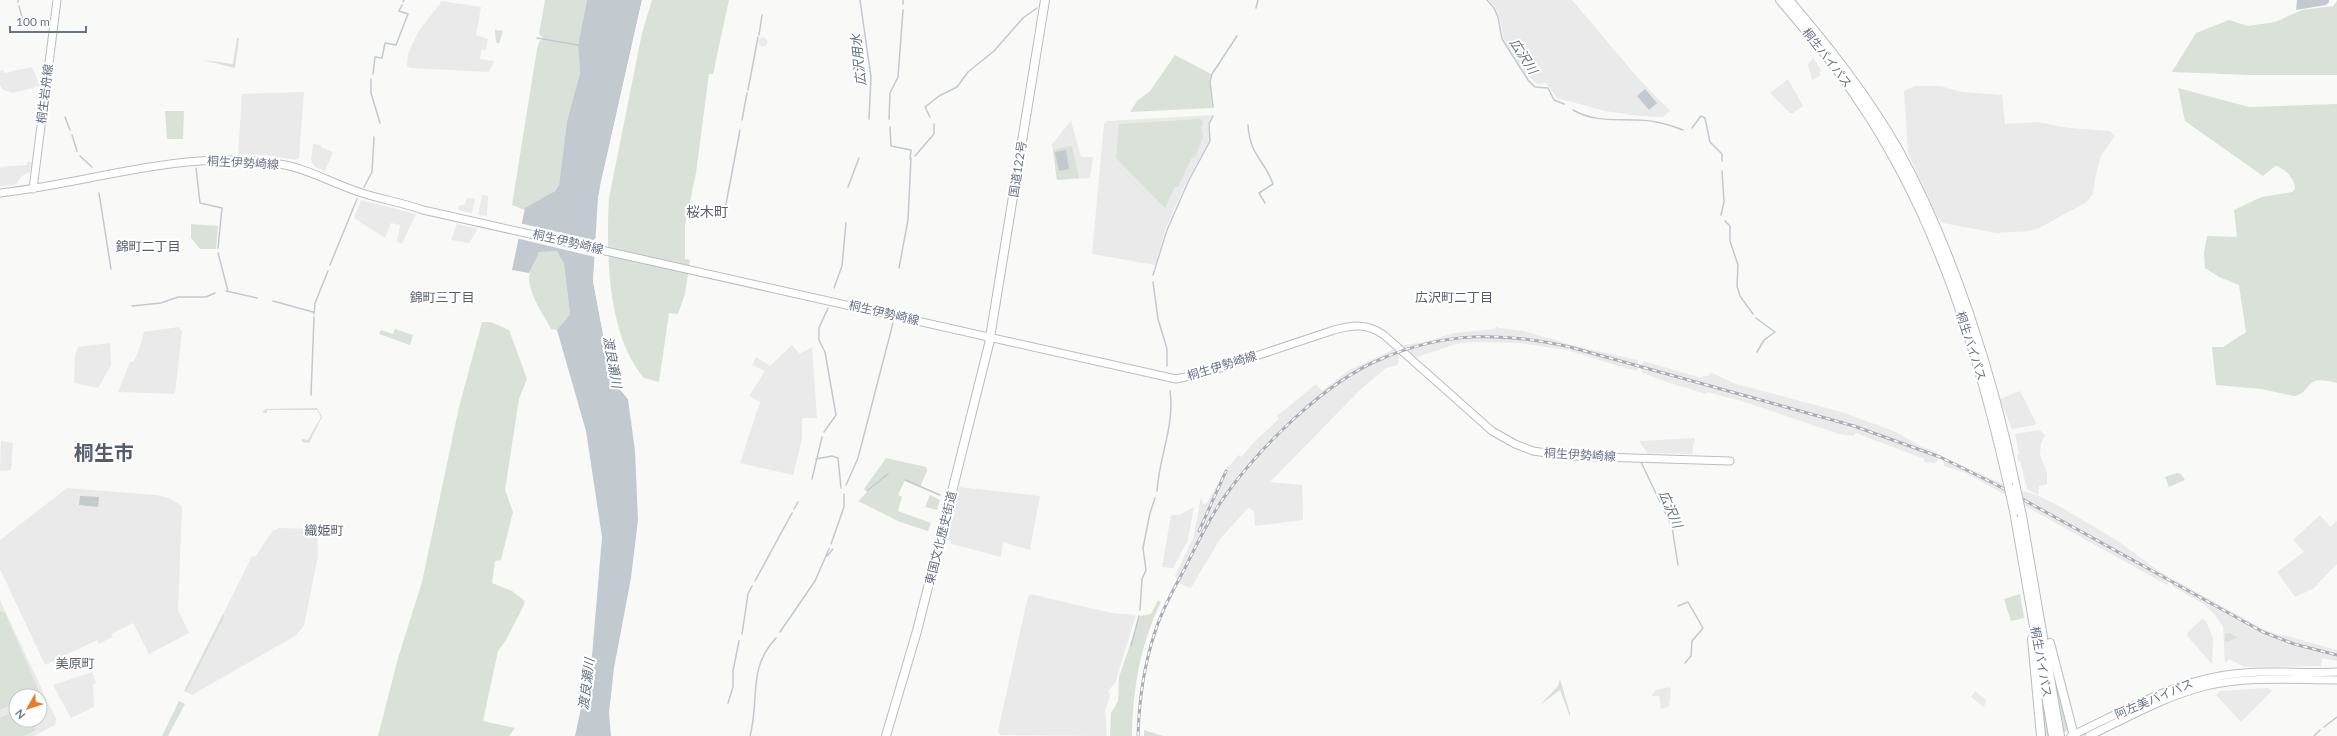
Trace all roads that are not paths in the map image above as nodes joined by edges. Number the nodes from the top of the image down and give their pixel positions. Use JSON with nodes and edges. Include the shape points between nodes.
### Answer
{"nodes":[{"id":1,"x":57,"y":0,"type":"edge"},
{"id":2,"x":1045,"y":0,"type":"edge"},
{"id":3,"x":1780,"y":0,"type":"edge"},
{"id":4,"x":1789,"y":0,"type":"edge"},
{"id":5,"x":1852,"y":85,"type":"junction"},
{"id":6,"x":1862,"y":99,"type":"junction"},
{"id":7,"x":33,"y":189,"type":"junction"},
{"id":8,"x":0,"y":193,"type":"edge"},
{"id":9,"x":990,"y":338,"type":"junction"},
{"id":10,"x":1730,"y":461,"type":"dead end"},
{"id":11,"x":2032,"y":588,"type":"junction"},
{"id":12,"x":2337,"y":672,"type":"edge"},
{"id":13,"x":2337,"y":680,"type":"edge"},
{"id":14,"x":886,"y":736,"type":"edge"},
{"id":15,"x":2041,"y":736,"type":"edge"},
{"id":16,"x":2053,"y":736,"type":"edge"},
{"id":17,"x":2060,"y":736,"type":"edge"},
{"id":18,"x":2073,"y":736,"type":"edge"},
{"id":19,"x":2089,"y":736,"type":"edge"}],
"edges":[{"from":1,"to":7,"type":"main road","name":"桐生岩舟線"},
{"from":2,"to":9,"type":"highway","name":"国道122号"},
{"from":3,"to":5,"type":"highway","name":"桐生バイパス"},
{"from":4,"to":5,"type":"highway","name":"桐生バイパス"},
{"from":5,"to":6,"type":"highway","name":"桐生バイパス"},
{"from":6,"to":11,"type":"highway","name":"桐生バイパス","bridge":true,"via":[[1902,173],[1946,274],[1980,374]]},
{"from":6,"to":11,"type":"highway","name":"桐生バイパス","bridge":true,"via":[[1908,169],[1951,265],[2005,434],[2022,516]]},
{"from":7,"to":8,"type":"main road","name":"桐生伊勢崎線"},
{"from":7,"to":9,"type":"main road","name":"桐生伊勢崎線","via":[[182,161],[266,162],[303,170],[365,194]]},
{"from":9,"to":10,"type":"main road","name":"桐生伊勢崎線","via":[[1141,373],[1181,379],[1334,330],[1362,325],[1384,335],[1492,431],[1522,447],[1542,453],[1568,456]]},
{"from":9,"to":14,"type":"highway","name":"東国文化歴史街道","via":[[917,631]]},
{"from":11,"to":15,"type":"highway","via":[[2027,602]]},
{"from":11,"to":16,"type":"highway","name":"桐生バイパス"},
{"from":11,"to":17,"type":"highway","name":"桐生バイパス"},
{"from":11,"to":18,"type":"highway","via":[[2041,603]]},
{"from":12,"to":18,"type":"main road","name":"阿左美バイパス","via":[[2244,673],[2200,680],[2160,694]]},
{"from":13,"to":19,"type":"main road","name":"阿左美バイパス","via":[[2248,681],[2206,686],[2163,701]]}]}
